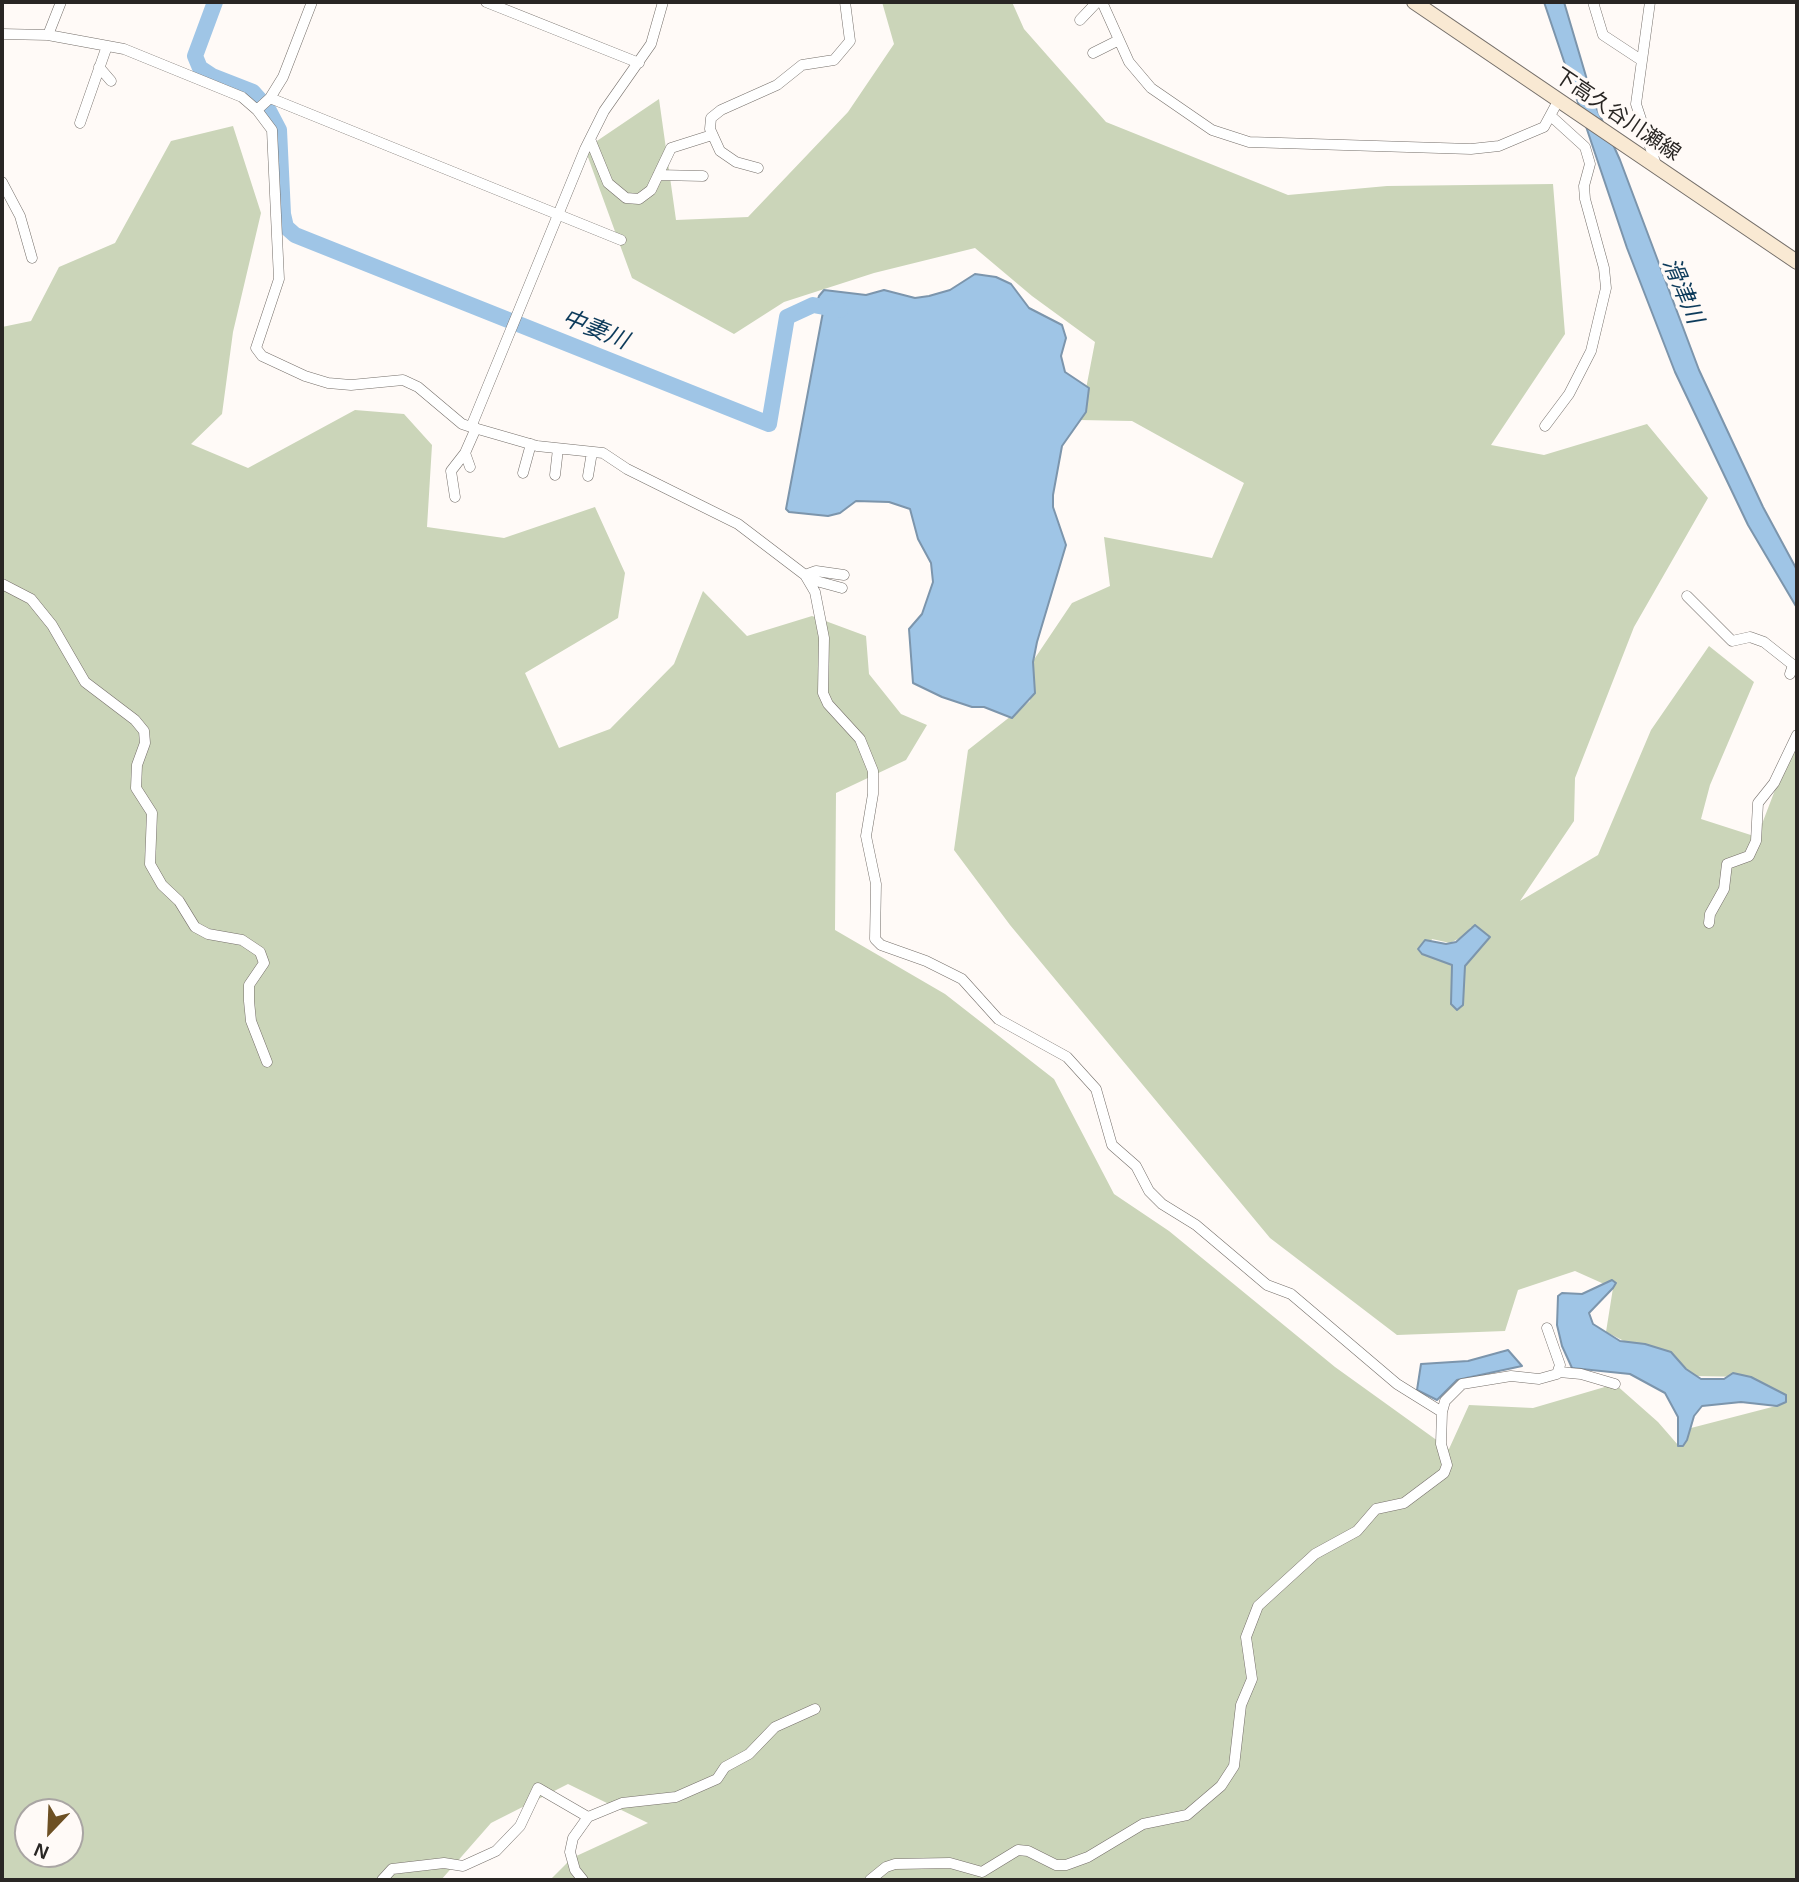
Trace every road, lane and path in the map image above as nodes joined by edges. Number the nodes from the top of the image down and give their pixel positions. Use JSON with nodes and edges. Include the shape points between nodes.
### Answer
{"nodes":[{"id":1,"x":61,"y":2,"type":"edge"},
{"id":2,"x":312,"y":2,"type":"edge"},
{"id":3,"x":486,"y":2,"type":"edge"},
{"id":4,"x":663,"y":2,"type":"edge"},
{"id":5,"x":845,"y":2,"type":"edge"},
{"id":6,"x":1100,"y":2,"type":"edge"},
{"id":7,"x":1414,"y":2,"type":"edge"},
{"id":8,"x":1593,"y":2,"type":"edge"},
{"id":9,"x":1650,"y":2,"type":"edge"},
{"id":10,"x":1080,"y":20,"type":"dead end"},
{"id":11,"x":2,"y":34,"type":"edge"},
{"id":12,"x":48,"y":34,"type":"junction"},
{"id":13,"x":1119,"y":40,"type":"junction"},
{"id":14,"x":107,"y":46,"type":"junction"},
{"id":15,"x":1093,"y":53,"type":"dead end"},
{"id":16,"x":1641,"y":60,"type":"junction"},
{"id":17,"x":639,"y":63,"type":"junction"},
{"id":18,"x":99,"y":66,"type":"junction"},
{"id":19,"x":111,"y":81,"type":"dead end"},
{"id":20,"x":1562,"y":103,"type":"junction"},
{"id":21,"x":263,"y":104,"type":"junction"},
{"id":22,"x":1552,"y":117,"type":"junction"},
{"id":23,"x":80,"y":123,"type":"dead end"},
{"id":24,"x":712,"y":135,"type":"junction"},
{"id":25,"x":590,"y":139,"type":"junction"},
{"id":26,"x":758,"y":168,"type":"dead end"},
{"id":27,"x":1657,"y":169,"type":"junction"},
{"id":28,"x":658,"y":175,"type":"junction"},
{"id":29,"x":703,"y":176,"type":"dead end"},
{"id":30,"x":2,"y":182,"type":"edge"},
{"id":31,"x":558,"y":213,"type":"junction"},
{"id":32,"x":621,"y":240,"type":"dead end"},
{"id":33,"x":32,"y":258,"type":"dead end"},
{"id":34,"x":1797,"y":262,"type":"edge"},
{"id":35,"x":1545,"y":426,"type":"dead end"},
{"id":36,"x":474,"y":428,"type":"junction"},
{"id":37,"x":531,"y":444,"type":"junction"},
{"id":38,"x":558,"y":449,"type":"junction"},
{"id":39,"x":592,"y":452,"type":"junction"},
{"id":40,"x":466,"y":453,"type":"junction"},
{"id":41,"x":470,"y":467,"type":"dead end"},
{"id":42,"x":523,"y":473,"type":"dead end"},
{"id":43,"x":555,"y":475,"type":"dead end"},
{"id":44,"x":588,"y":476,"type":"dead end"},
{"id":45,"x":455,"y":497,"type":"dead end"},
{"id":46,"x":844,"y":576,"type":"dead end"},
{"id":47,"x":807,"y":577,"type":"junction"},
{"id":48,"x":2,"y":583,"type":"edge"},
{"id":49,"x":842,"y":588,"type":"dead end"},
{"id":50,"x":1687,"y":596,"type":"dead end"},
{"id":51,"x":1790,"y":674,"type":"dead end"},
{"id":52,"x":1797,"y":735,"type":"edge"},
{"id":53,"x":1709,"y":923,"type":"dead end"},
{"id":54,"x":267,"y":1062,"type":"dead end"},
{"id":55,"x":1547,"y":1328,"type":"dead end"},
{"id":56,"x":1559,"y":1372,"type":"junction"},
{"id":57,"x":1615,"y":1384,"type":"dead end"},
{"id":58,"x":1442,"y":1412,"type":"junction"},
{"id":59,"x":815,"y":1709,"type":"dead end"},
{"id":60,"x":588,"y":1817,"type":"junction"},
{"id":61,"x":382,"y":1880,"type":"edge"},
{"id":62,"x":583,"y":1880,"type":"edge"},
{"id":63,"x":870,"y":1880,"type":"edge"}],
"edges":[{"from":1,"to":12,"type":"street"},
{"from":2,"to":21,"type":"street","via":[[283,76]]},
{"from":3,"to":17,"type":"street"},
{"from":4,"to":17,"type":"street","via":[[658,26]]},
{"from":5,"to":24,"type":"street","via":[[850,41],[834,60],[802,65],[777,85],[721,110],[711,118]]},
{"from":6,"to":10,"type":"street"},
{"from":6,"to":13,"type":"street"},
{"from":7,"to":20,"type":"main road","name":"下高久谷川瀬線"},
{"from":8,"to":16,"type":"street","via":[[1603,35]]},
{"from":9,"to":16,"type":"street"},
{"from":11,"to":12,"type":"street"},
{"from":12,"to":14,"type":"street"},
{"from":13,"to":15,"type":"street"},
{"from":13,"to":22,"type":"street","via":[[1129,62],[1151,88],[1212,130],[1249,142],[1471,149],[1499,146],[1536,131]]},
{"from":14,"to":18,"type":"street"},
{"from":14,"to":21,"type":"street"},
{"from":16,"to":27,"type":"street","via":[[1636,104]]},
{"from":17,"to":25,"type":"street"},
{"from":18,"to":19,"type":"street"},
{"from":18,"to":23,"type":"street"},
{"from":20,"to":22,"type":"street"},
{"from":20,"to":27,"type":"main road","name":"下高久谷川瀬線"},
{"from":21,"to":31,"type":"street"},
{"from":21,"to":36,"type":"street","via":[[272,131],[279,279],[258,352],[328,383],[392,379],[411,383],[462,424]]},
{"from":22,"to":35,"type":"street","via":[[1585,147],[1590,164],[1585,199],[1606,288],[1591,351],[1569,394]]},
{"from":24,"to":26,"type":"street","via":[[729,159]]},
{"from":24,"to":28,"type":"street","via":[[671,148]]},
{"from":25,"to":28,"type":"street","via":[[608,183],[626,198],[647,195]]},
{"from":25,"to":31,"type":"street"},
{"from":27,"to":34,"type":"main road","name":"下高久谷川瀬線"},
{"from":28,"to":29,"type":"street"},
{"from":30,"to":33,"type":"street","via":[[20,216]]},
{"from":31,"to":32,"type":"street"},
{"from":31,"to":36,"type":"street"},
{"from":36,"to":37,"type":"street"},
{"from":36,"to":40,"type":"street"},
{"from":37,"to":38,"type":"street"},
{"from":37,"to":42,"type":"street"},
{"from":38,"to":39,"type":"street"},
{"from":38,"to":43,"type":"street"},
{"from":39,"to":44,"type":"street"},
{"from":39,"to":47,"type":"street","via":[[609,456],[738,524]]},
{"from":40,"to":41,"type":"street"},
{"from":40,"to":45,"type":"street","via":[[451,471]]},
{"from":46,"to":47,"type":"street","via":[[816,571]]},
{"from":47,"to":49,"type":"street"},
{"from":47,"to":58,"type":"street","via":[[815,592],[824,638],[823,693],[860,739],[873,771],[866,836],[876,884],[875,939],[962,979],[998,1019],[1066,1057],[1096,1089],[1112,1145],[1136,1166],[1162,1204],[1196,1225],[1267,1285],[1291,1294],[1397,1384]]},
{"from":48,"to":54,"type":"street","via":[[31,599],[85,682],[144,731],[136,788],[152,813],[150,864],[195,927],[242,940],[260,952],[264,963],[249,985],[249,1001],[251,1021]]},
{"from":50,"to":51,"type":"street","via":[[1732,641],[1750,637],[1764,642],[1793,665]]},
{"from":52,"to":53,"type":"street","via":[[1774,783],[1758,803],[1756,841],[1749,856],[1727,864],[1724,889]]},
{"from":55,"to":56,"type":"street"},
{"from":56,"to":57,"type":"street"},
{"from":56,"to":58,"type":"street","via":[[1551,1378],[1469,1381],[1453,1392]]},
{"from":58,"to":63,"type":"street","via":[[1444,1473],[1404,1503],[1376,1509],[1357,1531],[1315,1554],[1258,1606],[1246,1637],[1252,1679],[1241,1705],[1234,1766],[1221,1786],[1187,1815],[1143,1824],[1066,1865],[1056,1866],[1018,1850],[982,1872],[950,1863],[895,1864]]},
{"from":59,"to":60,"type":"street","via":[[775,1727],[753,1751],[707,1784],[669,1800],[610,1806]]},
{"from":60,"to":61,"type":"street","via":[[538,1788],[520,1826],[496,1851],[463,1866],[444,1863],[392,1869]]},
{"from":60,"to":62,"type":"street","via":[[573,1838],[570,1852]]}]}
